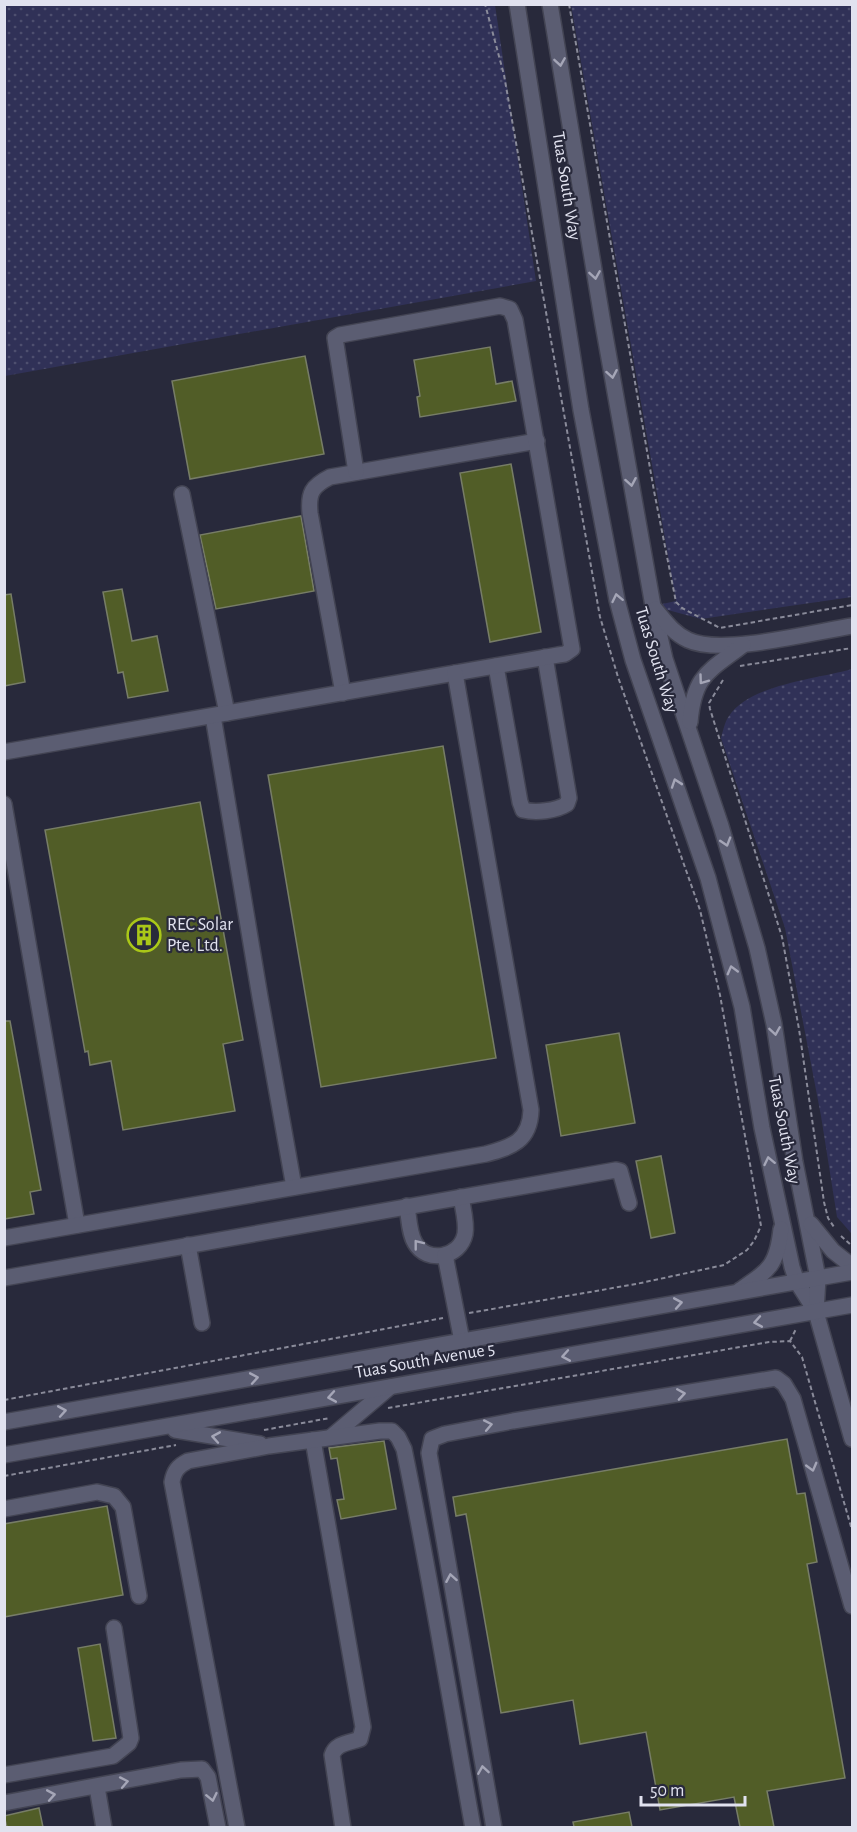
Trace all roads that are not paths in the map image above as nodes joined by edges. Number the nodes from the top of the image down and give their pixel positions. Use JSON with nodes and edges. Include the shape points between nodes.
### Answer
{"nodes":[{"id":1,"x":517,"y":4,"type":"edge"},
{"id":2,"x":550,"y":4,"type":"edge"},
{"id":3,"x":537,"y":441,"type":"junction"},
{"id":4,"x":356,"y":472,"type":"junction"},
{"id":5,"x":182,"y":494,"type":"dead end"},
{"id":6,"x":653,"y":606,"type":"junction"},
{"id":7,"x":852,"y":626,"type":"edge"},
{"id":8,"x":742,"y":645,"type":"junction"},
{"id":9,"x":545,"y":657,"type":"junction"},
{"id":10,"x":496,"y":666,"type":"junction"},
{"id":11,"x":455,"y":673,"type":"junction"},
{"id":12,"x":344,"y":693,"type":"junction"},
{"id":13,"x":220,"y":714,"type":"junction"},
{"id":14,"x":690,"y":730,"type":"junction"},
{"id":15,"x":4,"y":752,"type":"edge"},
{"id":16,"x":4,"y":804,"type":"edge"},
{"id":17,"x":294,"y":1187,"type":"junction"},
{"id":18,"x":461,"y":1197,"type":"junction"},
{"id":19,"x":629,"y":1203,"type":"dead end"},
{"id":20,"x":407,"y":1206,"type":"junction"},
{"id":21,"x":782,"y":1218,"type":"junction"},
{"id":22,"x":807,"y":1219,"type":"junction"},
{"id":23,"x":77,"y":1225,"type":"junction"},
{"id":24,"x":4,"y":1238,"type":"edge"},
{"id":25,"x":188,"y":1245,"type":"junction"},
{"id":26,"x":445,"y":1255,"type":"junction"},
{"id":27,"x":852,"y":1266,"type":"edge"},
{"id":28,"x":852,"y":1272,"type":"edge"},
{"id":29,"x":4,"y":1278,"type":"edge"},
{"id":30,"x":818,"y":1278,"type":"junction"},
{"id":31,"x":797,"y":1282,"type":"junction"},
{"id":32,"x":735,"y":1293,"type":"junction"},
{"id":33,"x":852,"y":1305,"type":"edge"},
{"id":34,"x":816,"y":1312,"type":"junction"},
{"id":35,"x":202,"y":1323,"type":"dead end"},
{"id":36,"x":462,"y":1341,"type":"junction"},
{"id":37,"x":390,"y":1387,"type":"junction"},
{"id":38,"x":4,"y":1422,"type":"edge"},
{"id":39,"x":163,"y":1428,"type":"junction"},
{"id":40,"x":330,"y":1438,"type":"junction"},
{"id":41,"x":852,"y":1439,"type":"edge"},
{"id":42,"x":313,"y":1440,"type":"junction"},
{"id":43,"x":269,"y":1446,"type":"junction"},
{"id":44,"x":4,"y":1455,"type":"edge"},
{"id":45,"x":4,"y":1509,"type":"edge"},
{"id":46,"x":139,"y":1596,"type":"dead end"},
{"id":47,"x":852,"y":1606,"type":"edge"},
{"id":48,"x":114,"y":1628,"type":"dead end"},
{"id":49,"x":4,"y":1775,"type":"edge"},
{"id":50,"x":97,"y":1787,"type":"junction"},
{"id":51,"x":4,"y":1803,"type":"edge"},
{"id":52,"x":104,"y":1827,"type":"edge"},
{"id":53,"x":218,"y":1827,"type":"edge"},
{"id":54,"x":237,"y":1827,"type":"edge"},
{"id":55,"x":343,"y":1827,"type":"edge"},
{"id":56,"x":473,"y":1827,"type":"edge"},
{"id":57,"x":494,"y":1827,"type":"edge"}],
"edges":[{"from":21,"to":1,"type":"street","name":"Tuas South Way","one_way":true,"via":[[742,1007],[714,900],[633,660],[617,600],[581,410]]},
{"from":2,"to":6,"type":"street","name":"Tuas South Way","one_way":true},
{"from":3,"to":4,"type":"street"},
{"from":3,"to":4,"type":"street","via":[[515,320],[510,309],[500,306],[335,338]]},
{"from":3,"to":9,"type":"street","via":[[572,645],[565,654]]},
{"from":4,"to":12,"type":"street","via":[[330,477],[316,485],[309,503]]},
{"from":5,"to":13,"type":"street"},
{"from":6,"to":8,"type":"street","via":[[671,629],[690,641]]},
{"from":6,"to":14,"type":"street","name":"Tuas South Way","via":[[665,660]]},
{"from":7,"to":8,"type":"street"},
{"from":8,"to":14,"type":"street","one_way":true,"via":[[701,678],[692,700]]},
{"from":9,"to":10,"type":"street"},
{"from":9,"to":10,"type":"street","via":[[568,798],[562,807],[547,810],[524,810],[520,802]]},
{"from":10,"to":11,"type":"street"},
{"from":11,"to":12,"type":"street"},
{"from":11,"to":17,"type":"street","via":[[531,1123],[517,1143],[496,1151]]},
{"from":12,"to":13,"type":"street"},
{"from":13,"to":15,"type":"street"},
{"from":13,"to":17,"type":"street","via":[[260,997]]},
{"from":14,"to":22,"type":"street","name":"Tuas South Way","one_way":true,"via":[[757,948]]},
{"from":16,"to":23,"type":"street"},
{"from":17,"to":23,"type":"street"},
{"from":18,"to":19,"type":"street","via":[[616,1170],[620,1171]]},
{"from":18,"to":20,"type":"street"},
{"from":18,"to":26,"type":"street","via":[[465,1234],[459,1247]]},
{"from":20,"to":25,"type":"street"},
{"from":26,"to":20,"type":"street","one_way":true,"via":[[429,1255],[416,1245]]},
{"from":21,"to":31,"type":"street","name":"Tuas South Way"},
{"from":21,"to":32,"type":"street","via":[[773,1264]]},
{"from":22,"to":27,"type":"street","via":[[833,1251]]},
{"from":22,"to":30,"type":"street","name":"Tuas South Way"},
{"from":23,"to":24,"type":"street"},
{"from":25,"to":29,"type":"street"},
{"from":25,"to":35,"type":"street"},
{"from":26,"to":36,"type":"street"},
{"from":28,"to":30,"type":"street","name":"Tuas South Avenue 5"},
{"from":30,"to":31,"type":"street","name":"Tuas South Avenue 5"},
{"from":30,"to":34,"type":"street","name":"Tuas South Way"},
{"from":31,"to":32,"type":"street","name":"Tuas South Avenue 5"},
{"from":31,"to":34,"type":"street","name":"Tuas South Way"},
{"from":36,"to":32,"type":"street","name":"Tuas South Avenue 5","one_way":true},
{"from":33,"to":34,"type":"street","name":"Tuas South Avenue 5"},
{"from":34,"to":37,"type":"street","name":"Tuas South Avenue 5","one_way":true},
{"from":34,"to":41,"type":"street","name":"Tuas South Way"},
{"from":38,"to":36,"type":"street","name":"Tuas South Avenue 5","one_way":true},
{"from":37,"to":39,"type":"street","name":"Tuas South Avenue 5","one_way":true},
{"from":37,"to":40,"type":"street"},
{"from":43,"to":39,"type":"street","one_way":true},
{"from":39,"to":44,"type":"street","name":"Tuas South Avenue 5"},
{"from":40,"to":42,"type":"street"},
{"from":40,"to":56,"type":"street","via":[[393,1431],[404,1449]]},
{"from":42,"to":43,"type":"street"},
{"from":42,"to":55,"type":"street","via":[[363,1726],[360,1739],[334,1749],[332,1755]]},
{"from":43,"to":54,"type":"street","via":[[188,1461],[179,1466],[172,1482]]},
{"from":45,"to":46,"type":"street","via":[[98,1492],[114,1496],[123,1507]]},
{"from":57,"to":47,"type":"street","one_way":true,"via":[[429,1453],[432,1439],[513,1421],[776,1378],[793,1399]]},
{"from":48,"to":49,"type":"street","via":[[129,1743],[113,1756]]},
{"from":51,"to":50,"type":"street","one_way":true},
{"from":50,"to":52,"type":"street"},
{"from":50,"to":53,"type":"street","one_way":true,"via":[[202,1769],[208,1777]]}]}
